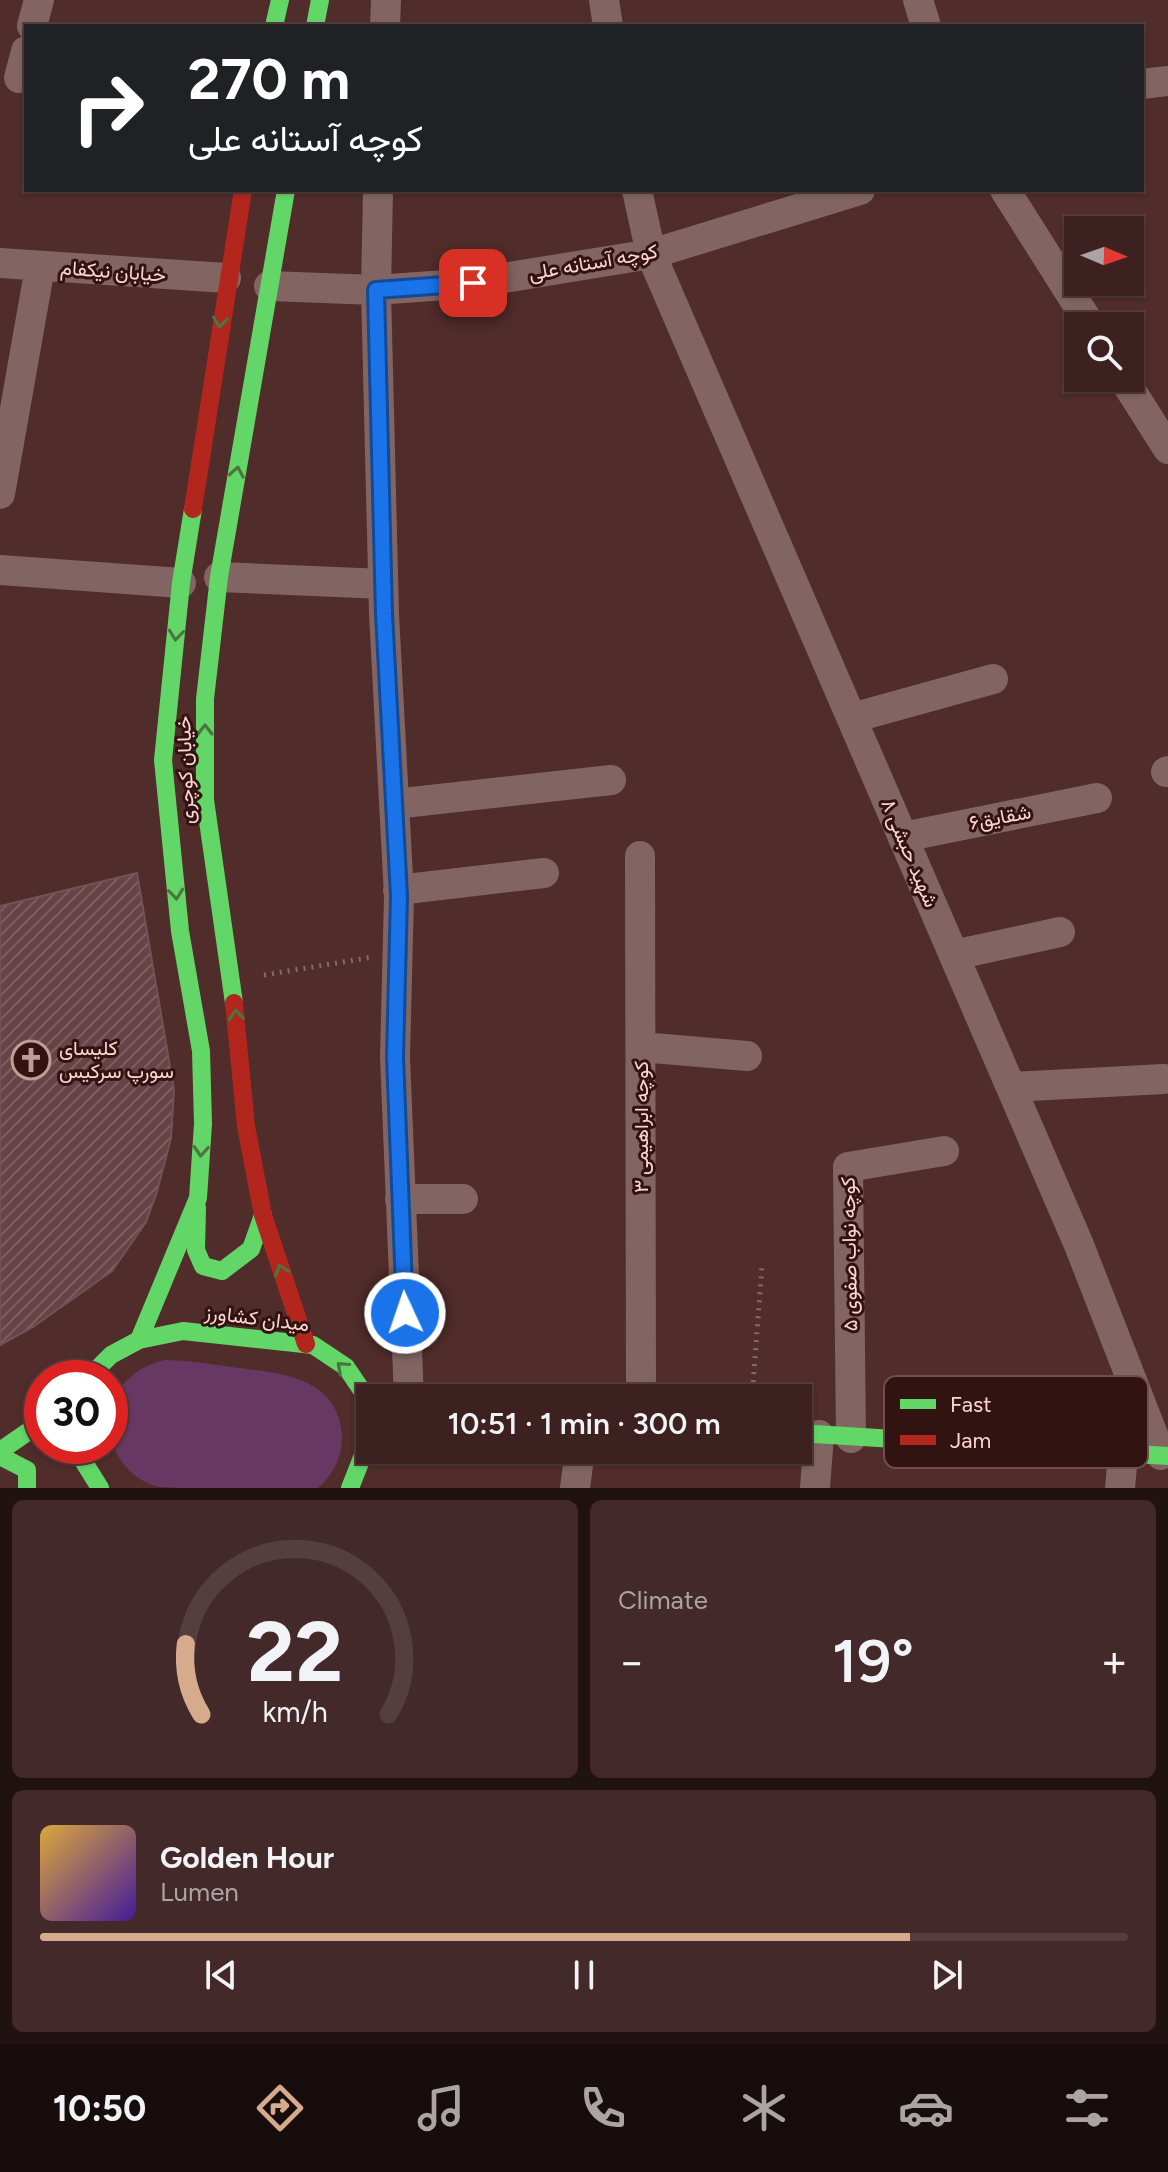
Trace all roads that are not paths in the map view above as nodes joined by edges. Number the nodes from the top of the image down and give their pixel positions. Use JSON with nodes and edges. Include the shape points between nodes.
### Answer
{"nodes":[{"id":1,"x":39,"y":0,"type":"edge"},
{"id":2,"x":280,"y":0,"type":"edge"},
{"id":3,"x":320,"y":0,"type":"edge"},
{"id":4,"x":386,"y":0,"type":"edge"},
{"id":5,"x":604,"y":0,"type":"edge"},
{"id":6,"x":918,"y":0,"type":"edge"},
{"id":7,"x":33,"y":24,"type":"edge"},
{"id":8,"x":274,"y":24,"type":"edge"},
{"id":9,"x":315,"y":24,"type":"edge"},
{"id":10,"x":385,"y":24,"type":"edge"},
{"id":11,"x":608,"y":24,"type":"edge"},
{"id":12,"x":925,"y":24,"type":"edge"},
{"id":13,"x":1168,"y":81,"type":"edge"},
{"id":14,"x":1144,"y":84,"type":"edge"},
{"id":15,"x":243,"y":192,"type":"edge"},
{"id":16,"x":286,"y":192,"type":"edge"},
{"id":17,"x":378,"y":192,"type":"edge"},
{"id":18,"x":637,"y":192,"type":"edge"},
{"id":19,"x":853,"y":192,"type":"edge"},
{"id":20,"x":1006,"y":192,"type":"edge"},
{"id":21,"x":651,"y":254,"type":"junction"},
{"id":22,"x":0,"y":263,"type":"edge"},
{"id":23,"x":40,"y":267,"type":"junction"},
{"id":24,"x":226,"y":278,"type":"junction"},
{"id":25,"x":269,"y":286,"type":"junction"},
{"id":26,"x":376,"y":290,"type":"junction"},
{"id":27,"x":1082,"y":312,"type":"edge"},
{"id":28,"x":1132,"y":392,"type":"edge"},
{"id":29,"x":1168,"y":449,"type":"edge"},
{"id":30,"x":0,"y":494,"type":"edge"},
{"id":31,"x":0,"y":570,"type":"edge"},
{"id":32,"x":219,"y":577,"type":"junction"},
{"id":33,"x":181,"y":583,"type":"junction"},
{"id":34,"x":383,"y":584,"type":"junction"},
{"id":35,"x":993,"y":679,"type":"dead end"},
{"id":36,"x":852,"y":718,"type":"junction"},
{"id":37,"x":611,"y":780,"type":"dead end"},
{"id":38,"x":1097,"y":798,"type":"dead end"},
{"id":39,"x":394,"y":804,"type":"junction"},
{"id":40,"x":903,"y":837,"type":"junction"},
{"id":41,"x":640,"y":856,"type":"dead end"},
{"id":42,"x":544,"y":873,"type":"dead end"},
{"id":43,"x":398,"y":890,"type":"junction"},
{"id":44,"x":1060,"y":932,"type":"dead end"},
{"id":45,"x":954,"y":955,"type":"junction"},
{"id":46,"x":641,"y":1047,"type":"junction"},
{"id":47,"x":747,"y":1056,"type":"dead end"},
{"id":48,"x":1164,"y":1079,"type":"dead end"},
{"id":49,"x":1011,"y":1087,"type":"junction"},
{"id":50,"x":944,"y":1151,"type":"dead end"},
{"id":51,"x":198,"y":1198,"type":"junction"},
{"id":52,"x":400,"y":1199,"type":"junction"},
{"id":53,"x":463,"y":1199,"type":"dead end"},
{"id":54,"x":263,"y":1215,"type":"junction"},
{"id":55,"x":139,"y":1340,"type":"junction"},
{"id":56,"x":306,"y":1344,"type":"junction"},
{"id":57,"x":106,"y":1360,"type":"edge"},
{"id":58,"x":1133,"y":1376,"type":"edge"},
{"id":59,"x":358,"y":1384,"type":"edge"},
{"id":60,"x":408,"y":1384,"type":"edge"},
{"id":61,"x":641,"y":1384,"type":"edge"},
{"id":62,"x":1148,"y":1413,"type":"edge"},
{"id":63,"x":812,"y":1434,"type":"edge"},
{"id":64,"x":24,"y":1435,"type":"edge"},
{"id":65,"x":851,"y":1438,"type":"junction"},
{"id":66,"x":884,"y":1440,"type":"edge"},
{"id":67,"x":0,"y":1453,"type":"edge"},
{"id":68,"x":1165,"y":1455,"type":"edge"},
{"id":69,"x":85,"y":1464,"type":"edge"},
{"id":70,"x":361,"y":1464,"type":"edge"},
{"id":71,"x":578,"y":1464,"type":"edge"},
{"id":72,"x":812,"y":1464,"type":"edge"},
{"id":73,"x":1122,"y":1468,"type":"edge"},
{"id":74,"x":353,"y":1486,"type":"edge"},
{"id":75,"x":27,"y":1488,"type":"edge"},
{"id":76,"x":100,"y":1488,"type":"edge"},
{"id":77,"x":575,"y":1488,"type":"edge"},
{"id":78,"x":815,"y":1488,"type":"edge"},
{"id":79,"x":1120,"y":1488,"type":"edge"}],
"edges":[{"from":1,"to":7,"type":"street"},
{"from":2,"to":8,"type":"main road"},
{"from":3,"to":9,"type":"main road"},
{"from":4,"to":10,"type":"street"},
{"from":5,"to":11,"type":"street"},
{"from":6,"to":12,"type":"street"},
{"from":13,"to":14,"type":"street"},
{"from":15,"to":24,"type":"main road","name":"خیابان کوچری"},
{"from":16,"to":25,"type":"main road","name":"خیابان کوچری"},
{"from":17,"to":26,"type":"street"},
{"from":18,"to":21,"type":"street","name":"شهید حبشی ۸"},
{"from":19,"to":21,"type":"street","name":"کوچه آستانه علی"},
{"from":20,"to":27,"type":"street"},
{"from":21,"to":26,"type":"street","name":"کوچه آستانه علی","via":[[473,283]]},
{"from":21,"to":36,"type":"street","name":"شهید حبشی ۸"},
{"from":22,"to":23,"type":"street","name":"خیابان نیکفام"},
{"from":23,"to":24,"type":"street","name":"خیابان نیکفام"},
{"from":23,"to":30,"type":"street"},
{"from":24,"to":33,"type":"main road","name":"خیابان کوچری","one_way":true},
{"from":25,"to":26,"type":"street","name":"کوچه آستانه علی"},
{"from":32,"to":25,"type":"main road","name":"خیابان کوچری","one_way":true},
{"from":26,"to":34,"type":"street"},
{"from":28,"to":29,"type":"street"},
{"from":31,"to":33,"type":"street"},
{"from":32,"to":34,"type":"street"},
{"from":54,"to":32,"type":"main road","name":"خیابان کوچری","one_way":true,"via":[[246,1126],[232,980],[205,800],[205,699]]},
{"from":33,"to":51,"type":"main road","name":"خیابان کوچری","one_way":true,"via":[[163,760],[180,931],[201,1051]]},
{"from":34,"to":39,"type":"street"},
{"from":35,"to":36,"type":"street"},
{"from":36,"to":40,"type":"street","name":"شهید حبشی ۸"},
{"from":37,"to":39,"type":"street"},
{"from":38,"to":40,"type":"street","name":"شقایق۶"},
{"from":39,"to":43,"type":"street"},
{"from":40,"to":45,"type":"street","name":"شهید حبشی ۸"},
{"from":41,"to":46,"type":"street","name":"کوچه ابراهیمی ۳"},
{"from":42,"to":43,"type":"street"},
{"from":43,"to":52,"type":"street","via":[[395,1057]]},
{"from":44,"to":45,"type":"street"},
{"from":45,"to":49,"type":"street","name":"شهید حبشی ۸"},
{"from":46,"to":47,"type":"street"},
{"from":46,"to":61,"type":"street","name":"کوچه ابراهیمی ۳"},
{"from":48,"to":49,"type":"street"},
{"from":49,"to":58,"type":"street","name":"شهید حبشی ۸"},
{"from":50,"to":65,"type":"street","name":"کوچه نواب صفوی ۵","via":[[848,1167]]},
{"from":51,"to":54,"type":"main road","via":[[196,1250],[203,1266],[222,1271],[243,1262],[256,1246]]},
{"from":51,"to":55,"type":"main road","name":"خیابان کوچری"},
{"from":52,"to":53,"type":"street"},
{"from":52,"to":60,"type":"street"},
{"from":56,"to":54,"type":"main road","name":"خیابان کوچری","one_way":true},
{"from":55,"to":56,"type":"main road","name":"میدان کشاورز","via":[[183,1331]]},
{"from":55,"to":57,"type":"main road","name":"میدان کشاورز"},
{"from":59,"to":56,"type":"main road","name":"میدان کشاورز","one_way":true,"via":[[346,1367]]},
{"from":62,"to":68,"type":"street","name":"شهید حبشی ۸"},
{"from":63,"to":65,"type":"main road"},
{"from":64,"to":67,"type":"main road"},
{"from":65,"to":66,"type":"main road"},
{"from":67,"to":75,"type":"main road","via":[[28,1470]]},
{"from":69,"to":76,"type":"main road"},
{"from":70,"to":74,"type":"main road","name":"میدان کشاورز"},
{"from":71,"to":77,"type":"street"},
{"from":72,"to":78,"type":"street"},
{"from":73,"to":79,"type":"street"}]}
